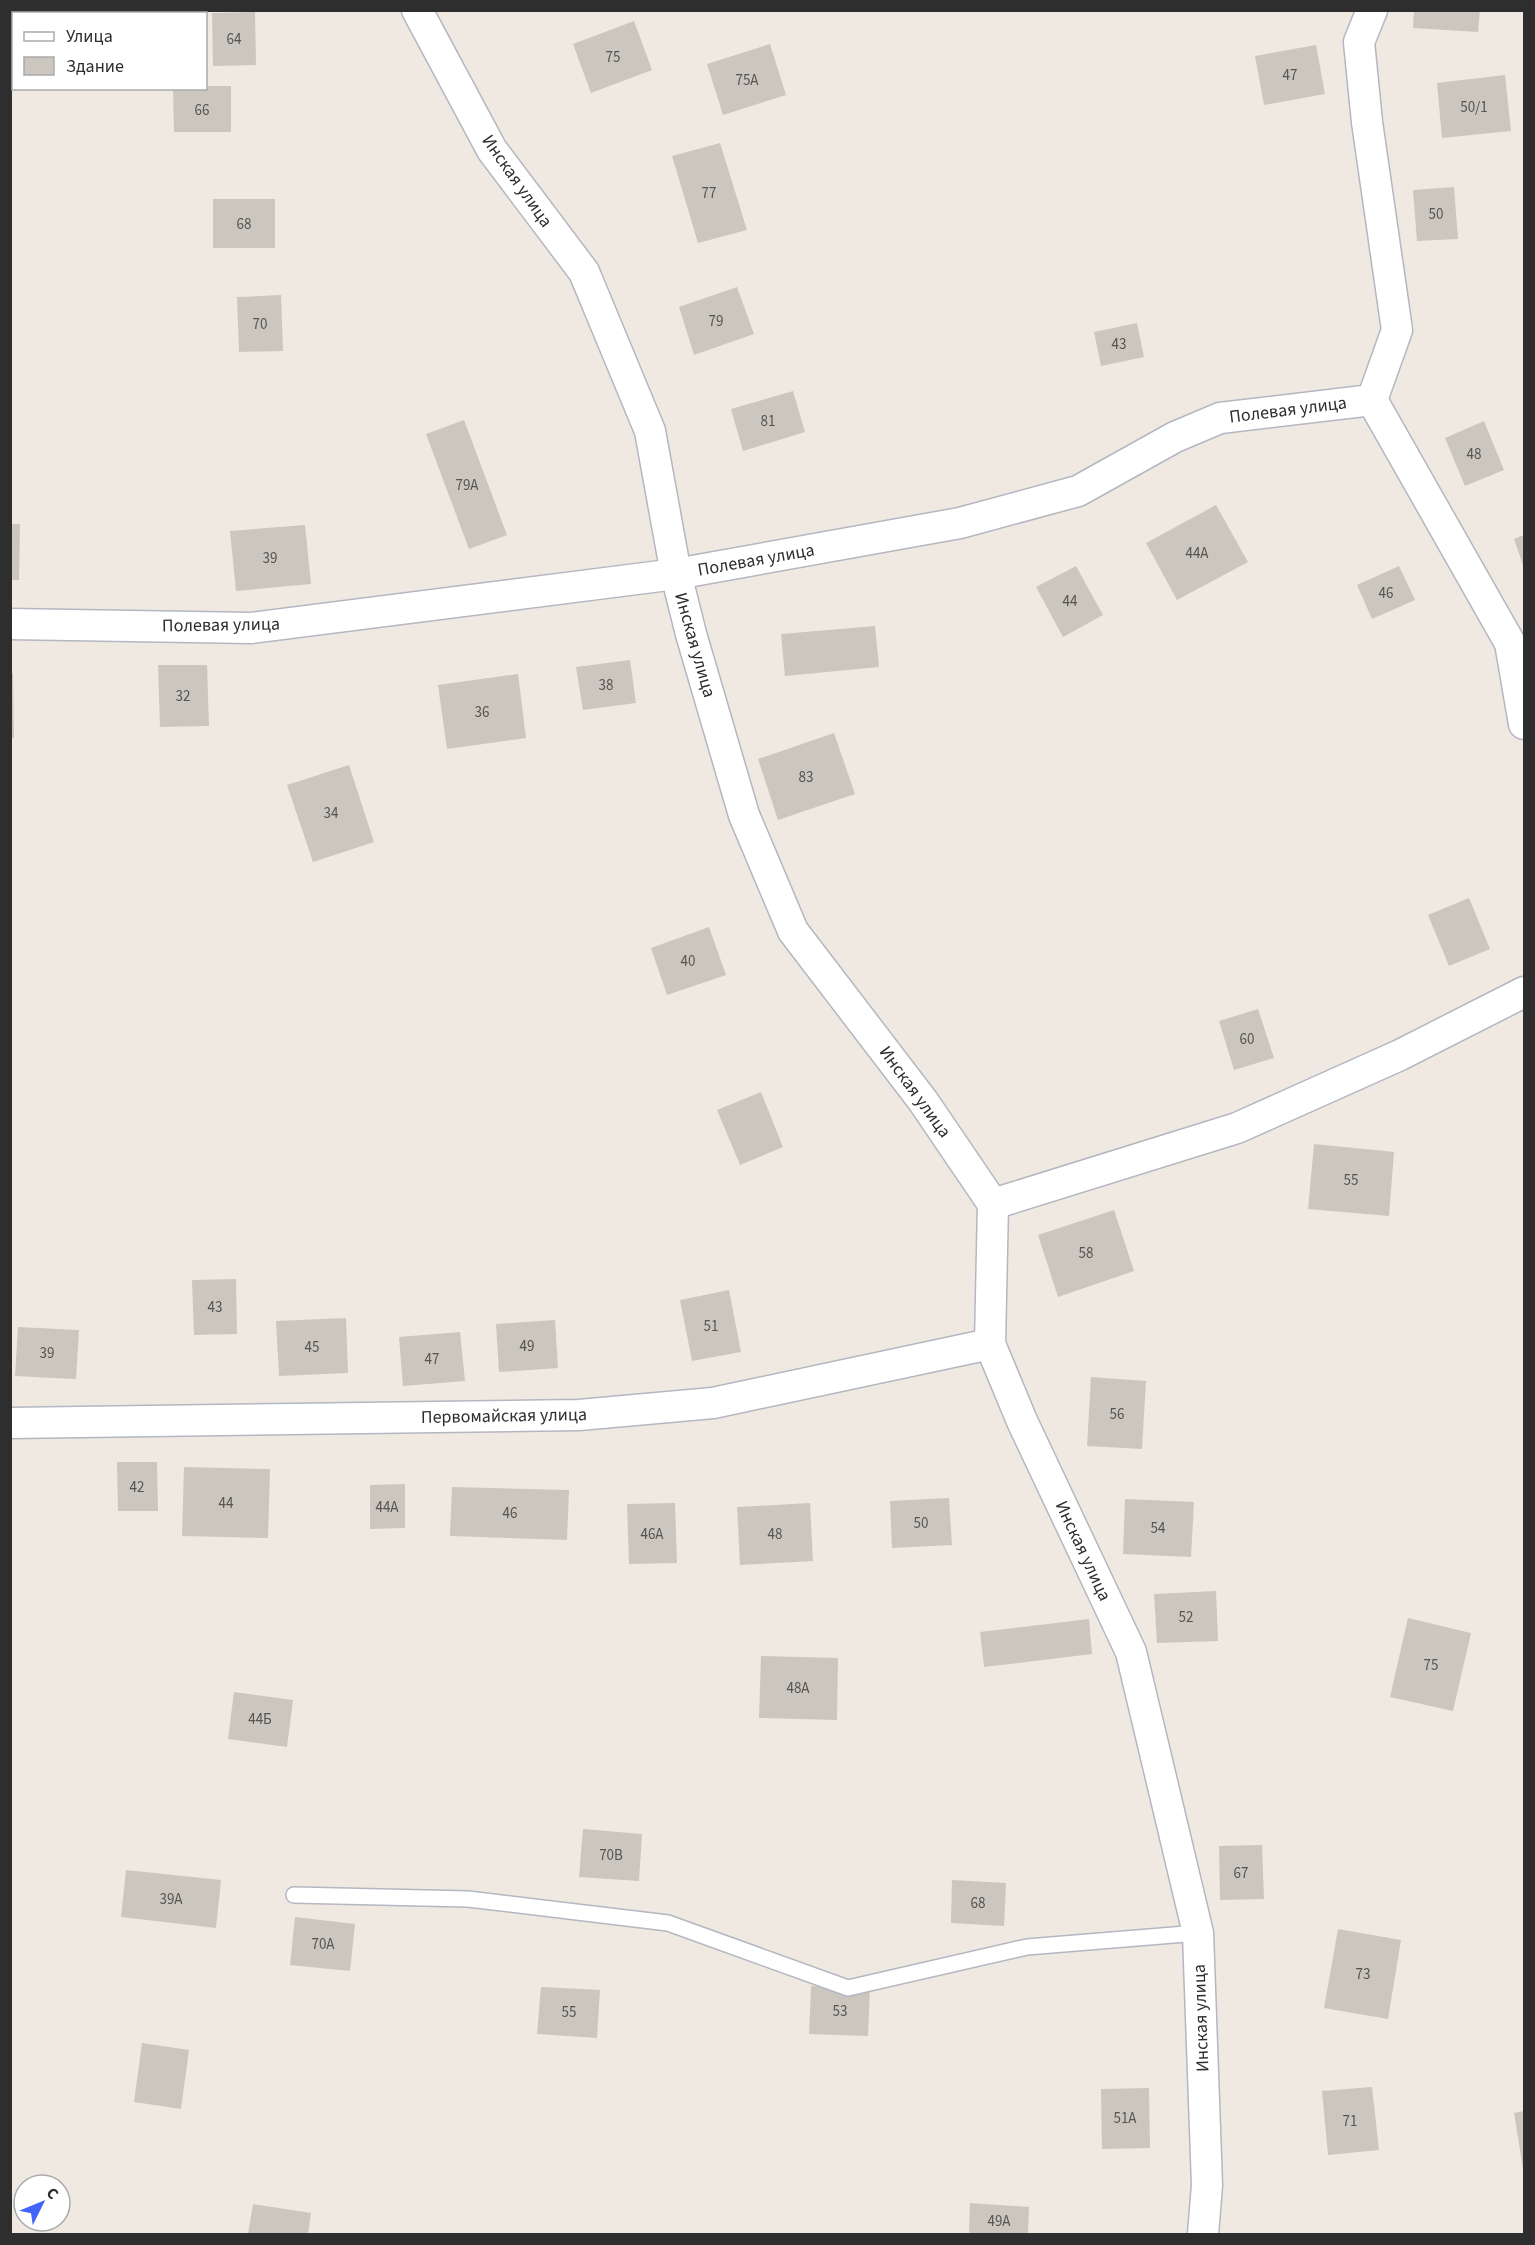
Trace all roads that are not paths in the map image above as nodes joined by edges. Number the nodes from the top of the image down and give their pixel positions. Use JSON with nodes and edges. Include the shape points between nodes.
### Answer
{"nodes":[{"id":1,"x":417,"y":10,"type":"edge"},
{"id":2,"x":1372,"y":10,"type":"edge"},
{"id":3,"x":1372,"y":400,"type":"junction"},
{"id":4,"x":676,"y":574,"type":"junction"},
{"id":5,"x":10,"y":624,"type":"edge"},
{"id":6,"x":1524,"y":724,"type":"edge"},
{"id":7,"x":1524,"y":992,"type":"edge"},
{"id":8,"x":993,"y":1204,"type":"junction"},
{"id":9,"x":990,"y":1344,"type":"junction"},
{"id":10,"x":10,"y":1423,"type":"edge"},
{"id":11,"x":294,"y":1895,"type":"dead end"},
{"id":12,"x":1198,"y":1933,"type":"junction"},
{"id":13,"x":1203,"y":2235,"type":"edge"}],
"edges":[{"from":1,"to":4,"type":"street","name":"Инская улица","via":[[492,150],[584,272],[650,431]]},
{"from":2,"to":3,"type":"street","via":[[1359,42],[1366,122],[1397,330]]},
{"from":3,"to":4,"type":"street","name":"Полевая улица","via":[[1220,418],[1175,437],[1078,491],[960,523]]},
{"from":3,"to":6,"type":"street","via":[[1510,643]]},
{"from":4,"to":5,"type":"street","name":"Полевая улица","via":[[251,628]]},
{"from":4,"to":8,"type":"street","name":"Инская улица","via":[[744,815],[794,931],[923,1101]]},
{"from":7,"to":8,"type":"street","via":[[1400,1055],[1237,1128]]},
{"from":8,"to":9,"type":"street","name":"Инская улица"},
{"from":9,"to":10,"type":"street","name":"Первомайская улица","via":[[714,1403],[579,1415]]},
{"from":9,"to":12,"type":"street","name":"Инская улица","via":[[1131,1652]]},
{"from":11,"to":12,"type":"lane","via":[[468,1899],[668,1923],[848,1988],[1027,1947]]},
{"from":12,"to":13,"type":"street","name":"Инская улица","via":[[1207,2185]]}]}
